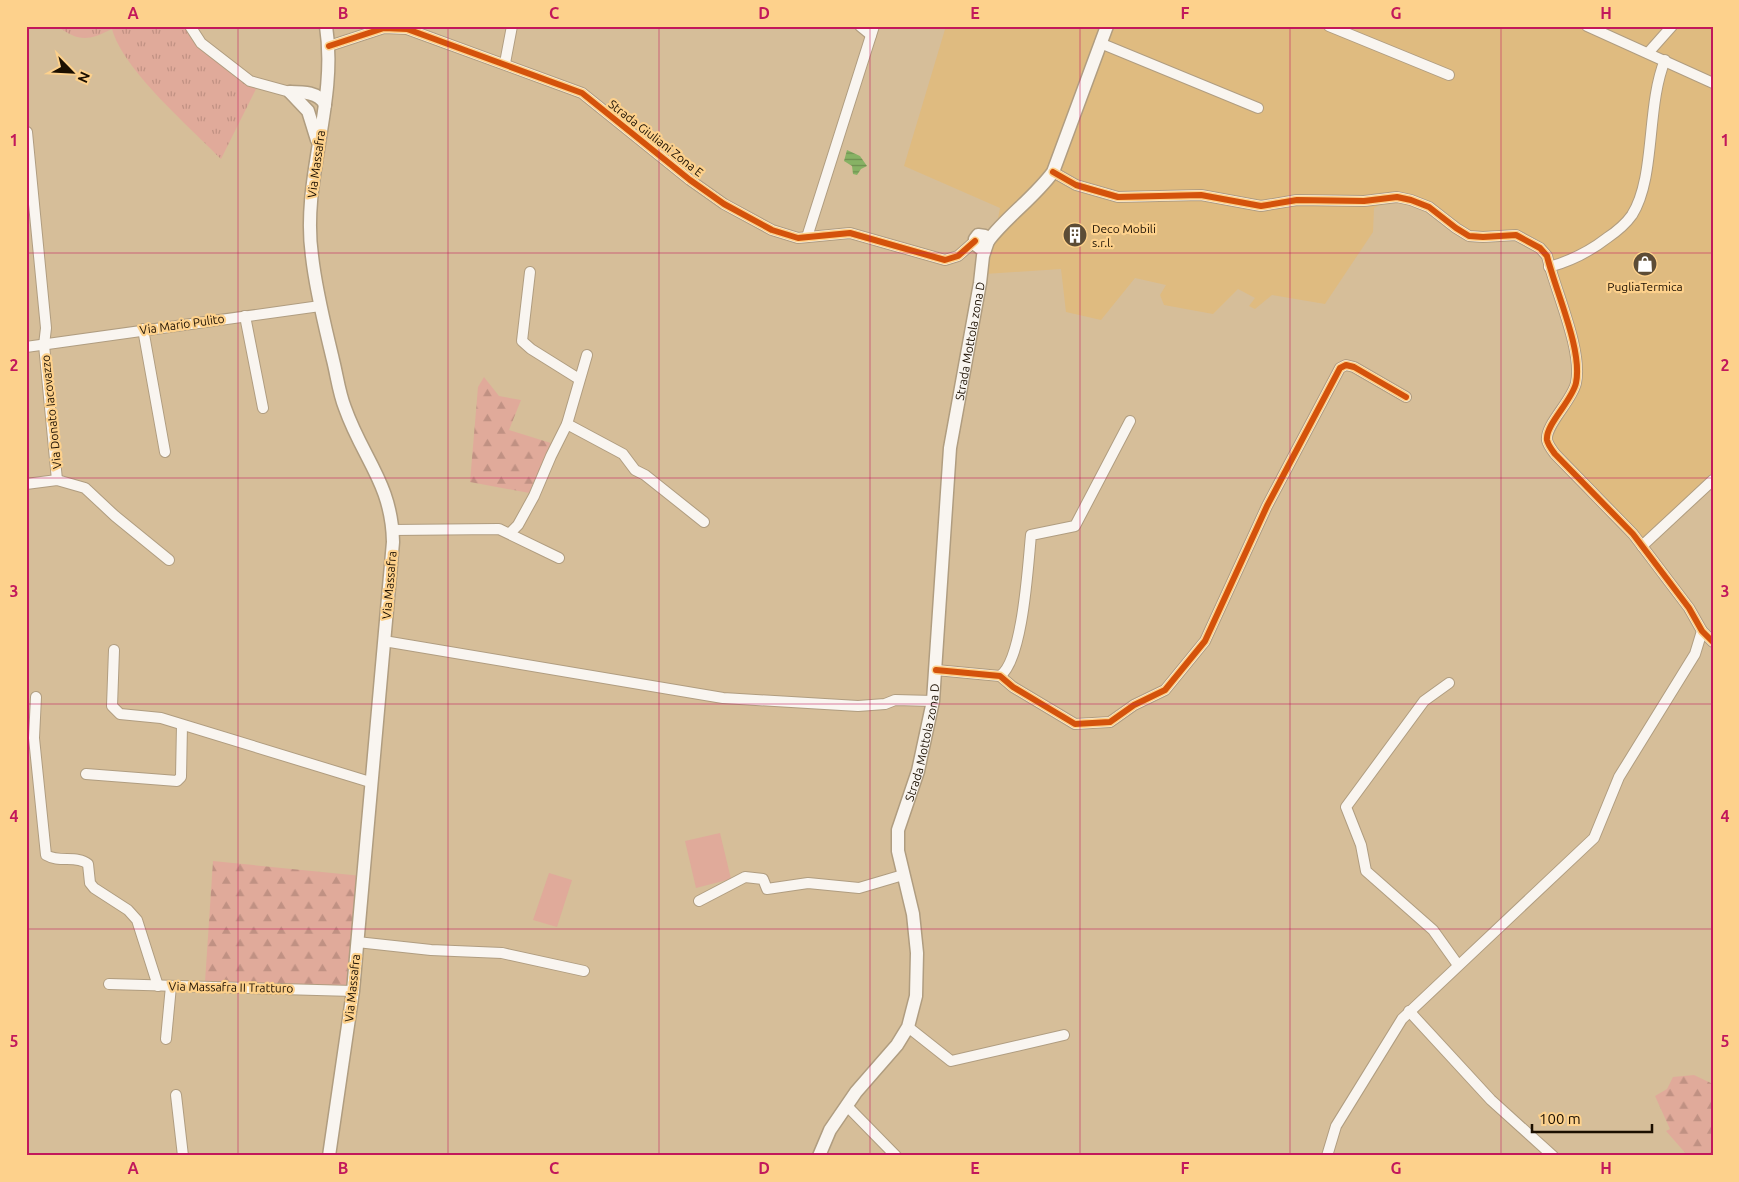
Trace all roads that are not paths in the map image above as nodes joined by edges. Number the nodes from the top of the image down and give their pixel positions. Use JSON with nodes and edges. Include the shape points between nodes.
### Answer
{"nodes":[{"id":1,"x":190,"y":26,"type":"edge"},
{"id":2,"x":326,"y":26,"type":"edge"},
{"id":3,"x":512,"y":26,"type":"edge"},
{"id":4,"x":860,"y":26,"type":"edge"},
{"id":5,"x":1107,"y":26,"type":"edge"},
{"id":6,"x":1329,"y":26,"type":"edge"},
{"id":7,"x":1587,"y":26,"type":"edge"},
{"id":8,"x":1672,"y":26,"type":"edge"},
{"id":9,"x":872,"y":30,"type":"edge"},
{"id":10,"x":1100,"y":43,"type":"junction"},
{"id":11,"x":329,"y":46,"type":"junction"},
{"id":12,"x":1648,"y":53,"type":"junction"},
{"id":13,"x":1665,"y":60,"type":"junction"},
{"id":14,"x":505,"y":64,"type":"junction"},
{"id":15,"x":328,"y":72,"type":"junction"},
{"id":16,"x":1449,"y":75,"type":"dead end"},
{"id":17,"x":1713,"y":83,"type":"edge"},
{"id":18,"x":296,"y":96,"type":"junction"},
{"id":19,"x":325,"y":105,"type":"junction"},
{"id":20,"x":1258,"y":108,"type":"dead end"},
{"id":21,"x":26,"y":132,"type":"edge"},
{"id":22,"x":319,"y":144,"type":"junction"},
{"id":23,"x":1053,"y":172,"type":"junction"},
{"id":24,"x":807,"y":237,"type":"junction"},
{"id":25,"x":979,"y":244,"type":"junction"},
{"id":26,"x":1549,"y":267,"type":"junction"},
{"id":27,"x":530,"y":272,"type":"dead end"},
{"id":28,"x":320,"y":306,"type":"junction"},
{"id":29,"x":246,"y":316,"type":"junction"},
{"id":30,"x":143,"y":329,"type":"junction"},
{"id":31,"x":44,"y":345,"type":"junction"},
{"id":32,"x":26,"y":347,"type":"edge"},
{"id":33,"x":587,"y":354,"type":"dead end"},
{"id":34,"x":579,"y":379,"type":"junction"},
{"id":35,"x":1406,"y":397,"type":"dead end"},
{"id":36,"x":262,"y":408,"type":"dead end"},
{"id":37,"x":1130,"y":421,"type":"dead end"},
{"id":38,"x":567,"y":424,"type":"junction"},
{"id":39,"x":165,"y":452,"type":"dead end"},
{"id":40,"x":57,"y":480,"type":"junction"},
{"id":41,"x":1713,"y":480,"type":"edge"},
{"id":42,"x":26,"y":484,"type":"edge"},
{"id":43,"x":704,"y":522,"type":"dead end"},
{"id":44,"x":392,"y":530,"type":"junction"},
{"id":45,"x":510,"y":533,"type":"junction"},
{"id":46,"x":1642,"y":546,"type":"junction"},
{"id":47,"x":559,"y":558,"type":"dead end"},
{"id":48,"x":170,"y":560,"type":"dead end"},
{"id":49,"x":1709,"y":636,"type":"edge"},
{"id":50,"x":384,"y":641,"type":"junction"},
{"id":51,"x":114,"y":650,"type":"dead end"},
{"id":52,"x":936,"y":670,"type":"junction"},
{"id":53,"x":1000,"y":676,"type":"junction"},
{"id":54,"x":1449,"y":683,"type":"dead end"},
{"id":55,"x":36,"y":697,"type":"dead end"},
{"id":56,"x":933,"y":701,"type":"junction"},
{"id":57,"x":182,"y":725,"type":"junction"},
{"id":58,"x":86,"y":774,"type":"dead end"},
{"id":59,"x":370,"y":782,"type":"junction"},
{"id":60,"x":903,"y":875,"type":"junction"},
{"id":61,"x":699,"y":901,"type":"dead end"},
{"id":62,"x":357,"y":942,"type":"junction"},
{"id":63,"x":1458,"y":965,"type":"junction"},
{"id":64,"x":584,"y":970,"type":"dead end"},
{"id":65,"x":109,"y":984,"type":"dead end"},
{"id":66,"x":158,"y":986,"type":"junction"},
{"id":67,"x":170,"y":986,"type":"junction"},
{"id":68,"x":353,"y":991,"type":"junction"},
{"id":69,"x":1409,"y":1011,"type":"junction"},
{"id":70,"x":908,"y":1027,"type":"junction"},
{"id":71,"x":1064,"y":1035,"type":"dead end"},
{"id":72,"x":166,"y":1039,"type":"dead end"},
{"id":73,"x":176,"y":1095,"type":"dead end"},
{"id":74,"x":847,"y":1106,"type":"junction"},
{"id":75,"x":183,"y":1156,"type":"edge"},
{"id":76,"x":328,"y":1156,"type":"edge"},
{"id":77,"x":818,"y":1156,"type":"edge"},
{"id":78,"x":896,"y":1156,"type":"edge"},
{"id":79,"x":1326,"y":1156,"type":"edge"},
{"id":80,"x":1553,"y":1156,"type":"edge"}],
"edges":[{"from":1,"to":18,"type":"street","via":[[201,43],[250,81]]},
{"from":2,"to":11,"type":"main road","name":"Via Massafra"},
{"from":3,"to":14,"type":"street"},
{"from":4,"to":9,"type":"street"},
{"from":5,"to":10,"type":"main road"},
{"from":6,"to":16,"type":"street"},
{"from":7,"to":12,"type":"street"},
{"from":8,"to":12,"type":"street"},
{"from":9,"to":24,"type":"street"},
{"from":10,"to":20,"type":"street"},
{"from":10,"to":23,"type":"main road"},
{"from":11,"to":14,"type":"street","name":"Strada Giuliani Zona E","via":[[384,28],[408,29]]},
{"from":11,"to":15,"type":"main road","name":"Via Massafra"},
{"from":12,"to":13,"type":"street"},
{"from":13,"to":17,"type":"street"},
{"from":13,"to":26,"type":"street","via":[[1657,79],[1642,192],[1631,217],[1598,245],[1571,261]]},
{"from":14,"to":24,"type":"street","name":"Strada Giuliani Zona E","via":[[582,93],[724,204],[772,230],[798,238]]},
{"from":15,"to":18,"type":"main road"},
{"from":15,"to":19,"type":"main road","name":"Via Massafra"},
{"from":18,"to":19,"type":"main road","via":[[317,109]]},
{"from":18,"to":22,"type":"main road","via":[[310,116]]},
{"from":19,"to":22,"type":"main road","name":"Via Massafra"},
{"from":21,"to":31,"type":"street","name":"Via Donato Iacovazzo","via":[[46,328]]},
{"from":22,"to":28,"type":"main road","name":"Via Massafra","via":[[310,195],[311,253]]},
{"from":23,"to":25,"type":"main road","via":[[1041,188],[1013,212],[996,221]]},
{"from":23,"to":26,"type":"street","via":[[1076,185],[1118,197],[1201,195],[1261,206],[1296,200],[1364,201],[1397,197],[1429,207],[1470,236],[1516,235],[1542,250]]},
{"from":24,"to":25,"type":"street","name":"Strada Giuliani Zona E","via":[[850,233],[945,260]]},
{"from":25,"to":52,"type":"main road","name":"Strada Mottola zona D","via":[[982,269],[950,448]]},
{"from":26,"to":46,"type":"street","via":[[1571,335],[1576,381],[1572,396],[1548,432],[1547,442]]},
{"from":27,"to":34,"type":"street","via":[[522,341]]},
{"from":28,"to":29,"type":"street","name":"Via Mario Pulito"},
{"from":28,"to":44,"type":"main road","name":"Via Massafra","via":[[344,407],[388,499]]},
{"from":29,"to":30,"type":"street","name":"Via Mario Pulito"},
{"from":29,"to":36,"type":"street"},
{"from":30,"to":31,"type":"street","name":"Via Mario Pulito"},
{"from":30,"to":39,"type":"street"},
{"from":31,"to":32,"type":"street","name":"Via Mario Pulito"},
{"from":31,"to":40,"type":"street","name":"Via Donato Iacovazzo"},
{"from":33,"to":34,"type":"street"},
{"from":34,"to":38,"type":"street"},
{"from":35,"to":53,"type":"street","via":[[1354,367],[1346,365],[1340,368],[1267,506],[1205,642],[1165,690],[1134,705],[1110,722],[1075,724]]},
{"from":37,"to":53,"type":"street","via":[[1075,526],[1031,535],[1015,646],[1006,672]]},
{"from":38,"to":43,"type":"street","via":[[623,454],[638,473]]},
{"from":38,"to":45,"type":"street","via":[[534,496]]},
{"from":40,"to":42,"type":"street"},
{"from":40,"to":48,"type":"street","via":[[85,488]]},
{"from":41,"to":46,"type":"street"},
{"from":44,"to":45,"type":"street","via":[[499,529]]},
{"from":44,"to":50,"type":"main road","name":"Via Massafra"},
{"from":45,"to":47,"type":"street"},
{"from":46,"to":49,"type":"street"},
{"from":49,"to":63,"type":"street","via":[[1619,777],[1594,838]]},
{"from":50,"to":56,"type":"street","via":[[723,698],[858,706],[895,700]]},
{"from":50,"to":59,"type":"main road","name":"Via Massafra"},
{"from":51,"to":57,"type":"street","via":[[112,706],[120,714],[161,718]]},
{"from":52,"to":53,"type":"street"},
{"from":52,"to":56,"type":"main road","name":"Strada Mottola zona D"},
{"from":54,"to":63,"type":"street","via":[[1424,701],[1346,807],[1361,845],[1366,870],[1433,930]]},
{"from":55,"to":66,"type":"street","via":[[34,738],[46,855],[55,859],[84,861],[88,864],[90,883],[94,888],[135,916]]},
{"from":56,"to":60,"type":"main road","name":"Strada Mottola zona D","via":[[920,763],[898,830]]},
{"from":57,"to":58,"type":"street","via":[[181,777],[177,780]]},
{"from":57,"to":59,"type":"street"},
{"from":59,"to":62,"type":"main road","name":"Via Massafra"},
{"from":60,"to":61,"type":"street","via":[[859,888],[808,883],[767,889],[763,879],[745,877]]},
{"from":60,"to":70,"type":"main road","name":"Strada Mottola zona D","via":[[913,914],[918,973]]},
{"from":62,"to":64,"type":"street","via":[[502,953]]},
{"from":62,"to":68,"type":"main road","name":"Via Massafra"},
{"from":63,"to":69,"type":"street"},
{"from":65,"to":66,"type":"street","name":"Via Massafra II Tratturo"},
{"from":66,"to":67,"type":"street","name":"Via Massafra II Tratturo"},
{"from":67,"to":68,"type":"street","name":"Via Massafra II Tratturo"},
{"from":67,"to":72,"type":"street"},
{"from":68,"to":76,"type":"main road","name":"Via Massafra"},
{"from":69,"to":79,"type":"street","via":[[1336,1126]]},
{"from":69,"to":80,"type":"street","via":[[1491,1100]]},
{"from":70,"to":71,"type":"street","via":[[950,1061]]},
{"from":70,"to":74,"type":"main road","name":"Strada Mottola zona D"},
{"from":73,"to":75,"type":"street"},
{"from":74,"to":77,"type":"main road","name":"Strada Mottola zona D","via":[[830,1130]]},
{"from":74,"to":78,"type":"street"}]}
